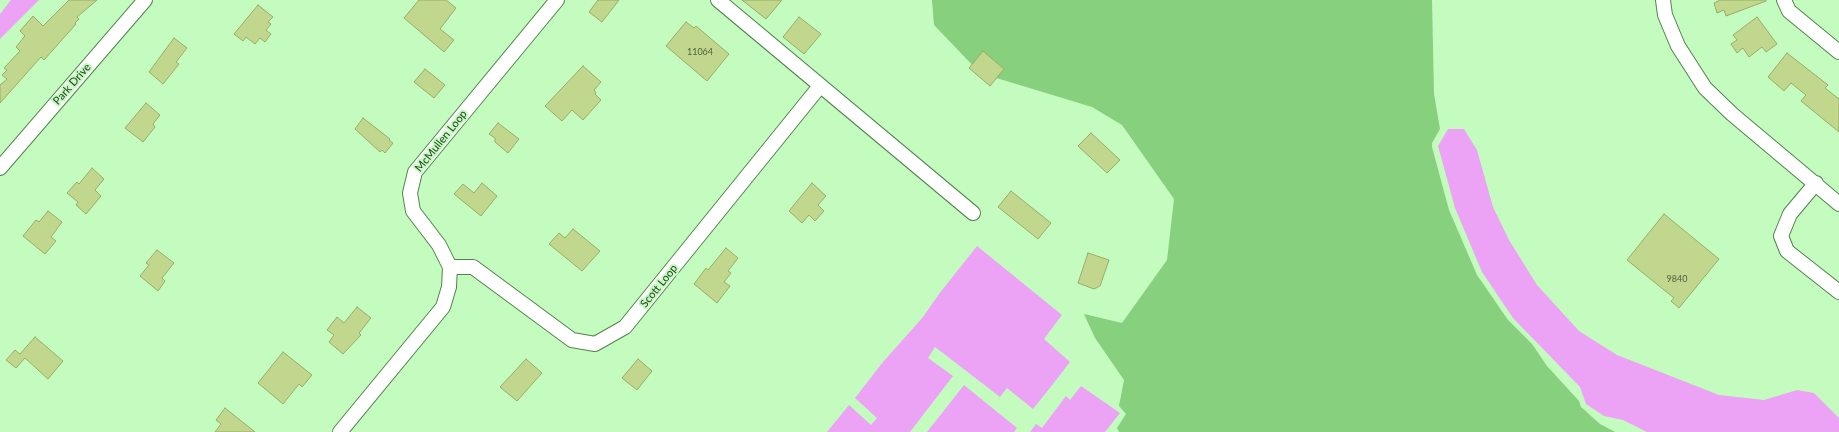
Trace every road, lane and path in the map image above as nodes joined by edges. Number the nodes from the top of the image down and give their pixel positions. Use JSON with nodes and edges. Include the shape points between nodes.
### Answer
{"nodes":[{"id":1,"x":145,"y":0,"type":"edge"},
{"id":2,"x":556,"y":0,"type":"edge"},
{"id":3,"x":718,"y":0,"type":"edge"},
{"id":4,"x":1663,"y":0,"type":"edge"},
{"id":5,"x":1784,"y":0,"type":"edge"},
{"id":6,"x":1839,"y":52,"type":"edge"},
{"id":7,"x":820,"y":86,"type":"junction"},
{"id":8,"x":2,"y":161,"type":"edge"},
{"id":9,"x":1816,"y":183,"type":"junction"},
{"id":10,"x":1839,"y":204,"type":"edge"},
{"id":11,"x":973,"y":214,"type":"dead end"},
{"id":12,"x":450,"y":267,"type":"junction"},
{"id":13,"x":1839,"y":292,"type":"edge"},
{"id":14,"x":340,"y":432,"type":"edge"}],
"edges":[{"from":1,"to":8,"type":"street","name":"Park Drive"},
{"from":2,"to":12,"type":"street","name":"McMullen Loop","via":[[415,172],[410,193],[414,211],[439,245]]},
{"from":3,"to":7,"type":"street"},
{"from":4,"to":9,"type":"street","via":[[1665,14],[1678,46],[1705,88],[1732,114]]},
{"from":5,"to":6,"type":"street","via":[[1789,11]]},
{"from":7,"to":11,"type":"street"},
{"from":7,"to":12,"type":"street","name":"Scott Loop","via":[[625,327],[596,344],[572,340],[473,267]]},
{"from":9,"to":10,"type":"street"},
{"from":9,"to":13,"type":"street","via":[[1790,214],[1781,236],[1787,251]]},
{"from":12,"to":14,"type":"street","name":"McMullen Loop","via":[[449,287],[443,307]]}]}
